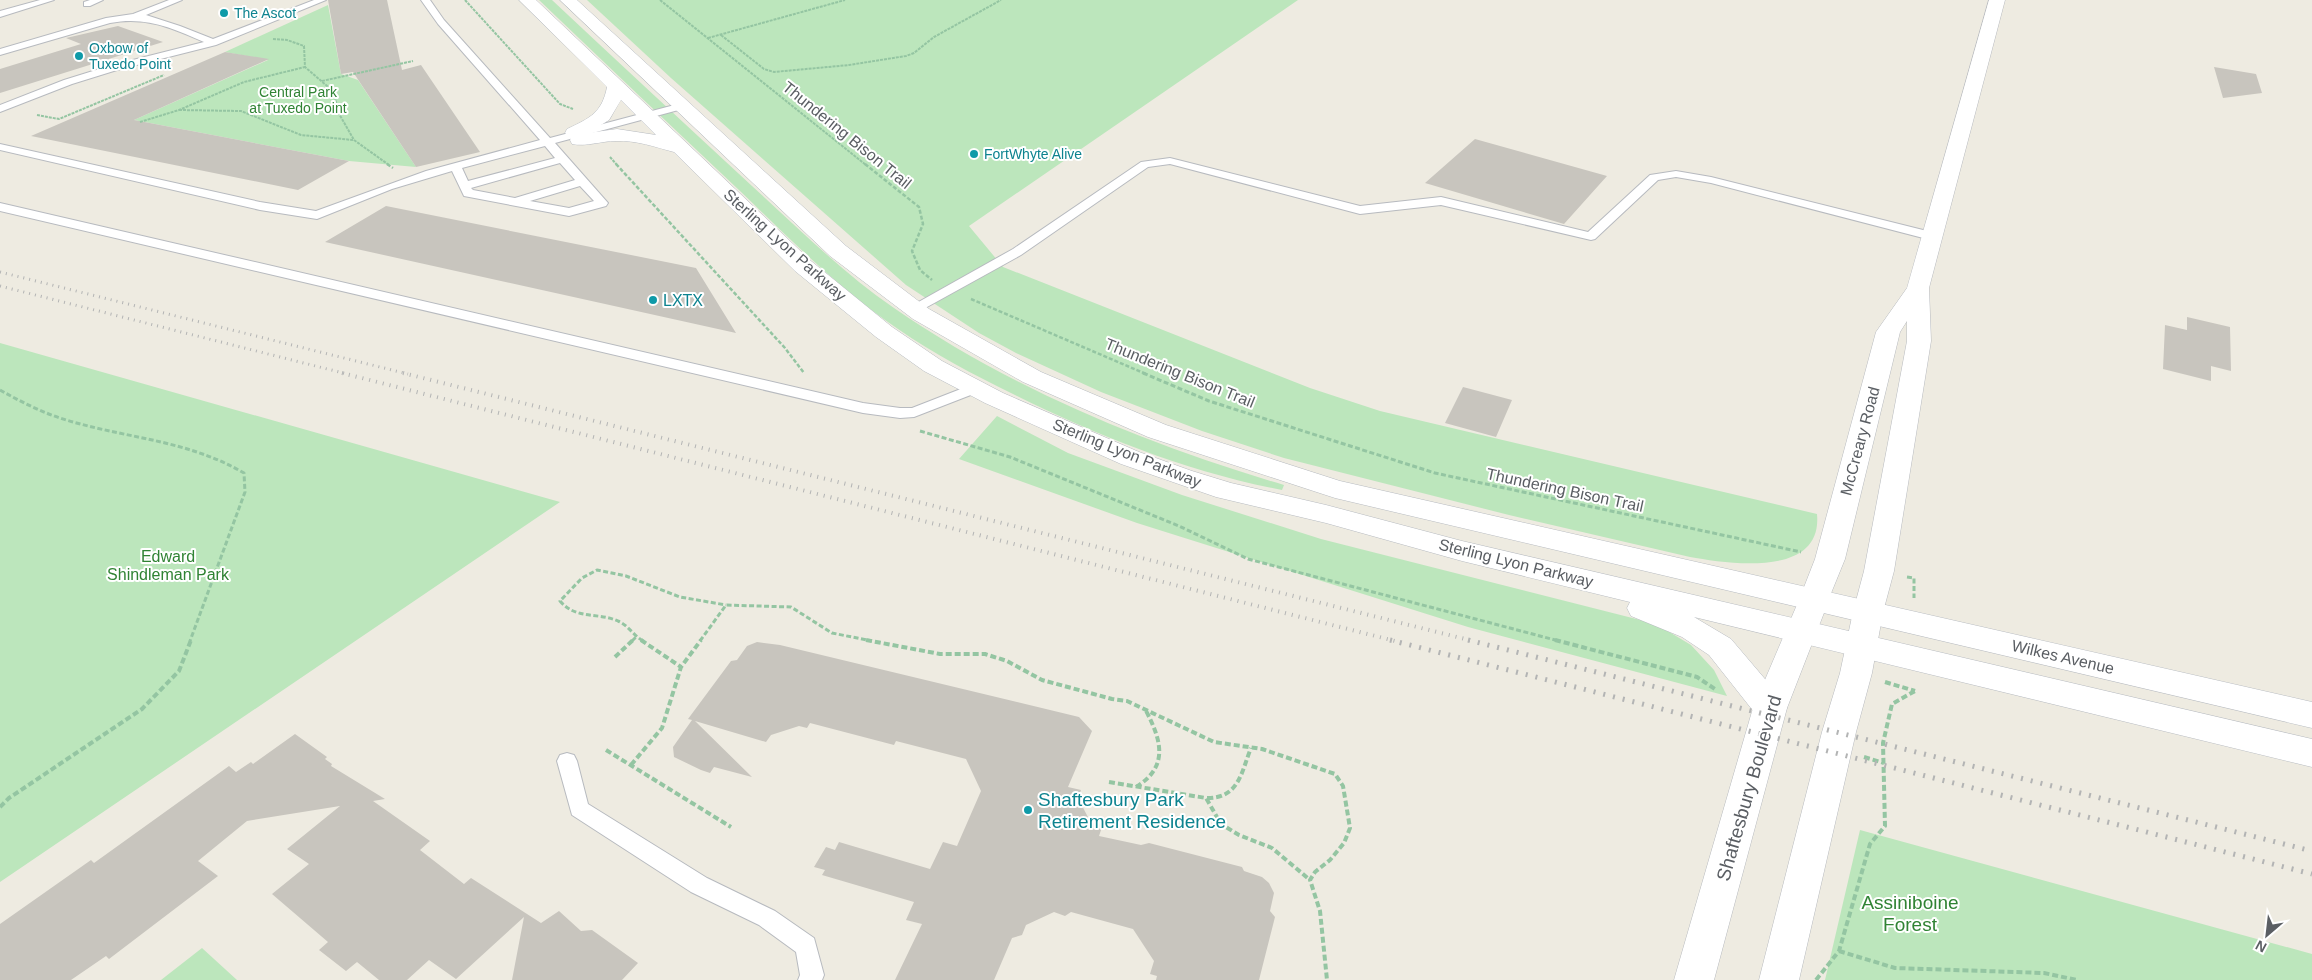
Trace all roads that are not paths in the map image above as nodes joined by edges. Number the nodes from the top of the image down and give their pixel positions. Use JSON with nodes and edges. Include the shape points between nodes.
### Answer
{"nodes":[{"id":1,"x":50,"y":0,"type":"edge"},
{"id":2,"x":99,"y":0,"type":"edge"},
{"id":3,"x":178,"y":0,"type":"edge"},
{"id":4,"x":322,"y":0,"type":"edge"},
{"id":5,"x":425,"y":0,"type":"edge"},
{"id":6,"x":528,"y":0,"type":"edge"},
{"id":7,"x":568,"y":0,"type":"edge"},
{"id":8,"x":1997,"y":0,"type":"edge"},
{"id":9,"x":87,"y":4,"type":"dead end"},
{"id":10,"x":0,"y":14,"type":"edge"},
{"id":11,"x":134,"y":17,"type":"junction"},
{"id":12,"x":212,"y":42,"type":"junction"},
{"id":13,"x":0,"y":52,"type":"edge"},
{"id":14,"x":616,"y":85,"type":"junction"},
{"id":15,"x":0,"y":109,"type":"edge"},
{"id":16,"x":685,"y":109,"type":"junction"},
{"id":17,"x":650,"y":118,"type":"junction"},
{"id":18,"x":576,"y":137,"type":"junction"},
{"id":19,"x":547,"y":143,"type":"junction"},
{"id":20,"x":0,"y":147,"type":"edge"},
{"id":21,"x":681,"y":148,"type":"junction"},
{"id":22,"x":562,"y":159,"type":"junction"},
{"id":23,"x":456,"y":167,"type":"junction"},
{"id":24,"x":582,"y":181,"type":"junction"},
{"id":25,"x":465,"y":186,"type":"junction"},
{"id":26,"x":514,"y":202,"type":"junction"},
{"id":27,"x":0,"y":207,"type":"edge"},
{"id":28,"x":1931,"y":236,"type":"junction"},
{"id":29,"x":1918,"y":288,"type":"junction"},
{"id":30,"x":913,"y":308,"type":"junction"},
{"id":31,"x":976,"y":388,"type":"junction"},
{"id":32,"x":1462,"y":551,"type":"junction"},
{"id":33,"x":1814,"y":600,"type":"junction"},
{"id":34,"x":1868,"y":612,"type":"junction"},
{"id":35,"x":1801,"y":631,"type":"junction"},
{"id":36,"x":1861,"y":647,"type":"junction"},
{"id":37,"x":1770,"y":708,"type":"junction"},
{"id":38,"x":2312,"y":715,"type":"edge"},
{"id":39,"x":2312,"y":753,"type":"edge"},
{"id":40,"x":567,"y":761,"type":"dead end"},
{"id":41,"x":810,"y":980,"type":"edge"},
{"id":42,"x":1694,"y":980,"type":"edge"},
{"id":43,"x":1779,"y":980,"type":"edge"}],
"edges":[{"from":1,"to":10,"type":"lane"},
{"from":2,"to":9,"type":"lane"},
{"from":3,"to":11,"type":"lane"},
{"from":4,"to":12,"type":"lane"},
{"from":5,"to":19,"type":"lane"},
{"from":6,"to":14,"type":"main road","name":"Sterling Lyon Parkway"},
{"from":7,"to":16,"type":"main road","name":"Sterling Lyon Parkway"},
{"from":8,"to":28,"type":"main road","name":"McCreary Road"},
{"from":11,"to":12,"type":"lane"},
{"from":11,"to":13,"type":"lane","via":[[109,20]]},
{"from":12,"to":15,"type":"lane","via":[[104,71]]},
{"from":14,"to":17,"type":"main road","name":"Sterling Lyon Parkway"},
{"from":14,"to":18,"type":"main road","via":[[614,103]]},
{"from":16,"to":17,"type":"lane"},
{"from":16,"to":30,"type":"main road","name":"Sterling Lyon Parkway","via":[[838,251]]},
{"from":17,"to":18,"type":"lane"},
{"from":17,"to":21,"type":"main road","name":"Sterling Lyon Parkway"},
{"from":18,"to":19,"type":"lane"},
{"from":18,"to":21,"type":"main road","via":[[632,136]]},
{"from":19,"to":22,"type":"lane"},
{"from":19,"to":23,"type":"lane"},
{"from":20,"to":23,"type":"lane","via":[[260,206],[317,215],[410,180]]},
{"from":21,"to":31,"type":"main road","name":"Sterling Lyon Parkway","via":[[803,266],[933,366]]},
{"from":22,"to":24,"type":"lane"},
{"from":22,"to":25,"type":"lane"},
{"from":23,"to":25,"type":"lane"},
{"from":24,"to":26,"type":"lane"},
{"from":24,"to":26,"type":"lane","via":[[602,203],[569,212]]},
{"from":25,"to":26,"type":"lane","via":[[468,192]]},
{"from":27,"to":31,"type":"lane","via":[[872,410],[914,412]]},
{"from":28,"to":29,"type":"main road","name":"McCreary Road"},
{"from":28,"to":30,"type":"lane","via":[[1676,174],[1654,177],[1591,236],[1441,201],[1360,210],[1170,162],[1146,164],[1017,252]]},
{"from":29,"to":33,"type":"main road","name":"McCreary Road","via":[[1888,332],[1830,559]]},
{"from":29,"to":34,"type":"main road","name":"McCreary Road","via":[[1919,341],[1879,571]]},
{"from":30,"to":33,"type":"main road","name":"Sterling Lyon Parkway","via":[[1041,381],[1157,430],[1334,489]]},
{"from":31,"to":32,"type":"main road","name":"Sterling Lyon Parkway","via":[[1182,478]]},
{"from":32,"to":35,"type":"main road","name":"Sterling Lyon Parkway"},
{"from":32,"to":37,"type":"main road","via":[[1540,579],[1655,611],[1692,628],[1720,647]]},
{"from":33,"to":34,"type":"main road","name":"Wilkes Avenue"},
{"from":33,"to":35,"type":"main road","name":"Shaftesbury Boulevard"},
{"from":34,"to":36,"type":"main road"},
{"from":34,"to":38,"type":"main road","name":"Wilkes Avenue"},
{"from":35,"to":36,"type":"main road","name":"Sterling Lyon Parkway"},
{"from":35,"to":37,"type":"main road","name":"Shaftesbury Boulevard"},
{"from":36,"to":39,"type":"main road"},
{"from":36,"to":43,"type":"main road"},
{"from":37,"to":42,"type":"main road","name":"Shaftesbury Boulevard"},
{"from":40,"to":41,"type":"lane","via":[[579,809],[699,885],[767,918],[806,946],[812,975]]}]}
